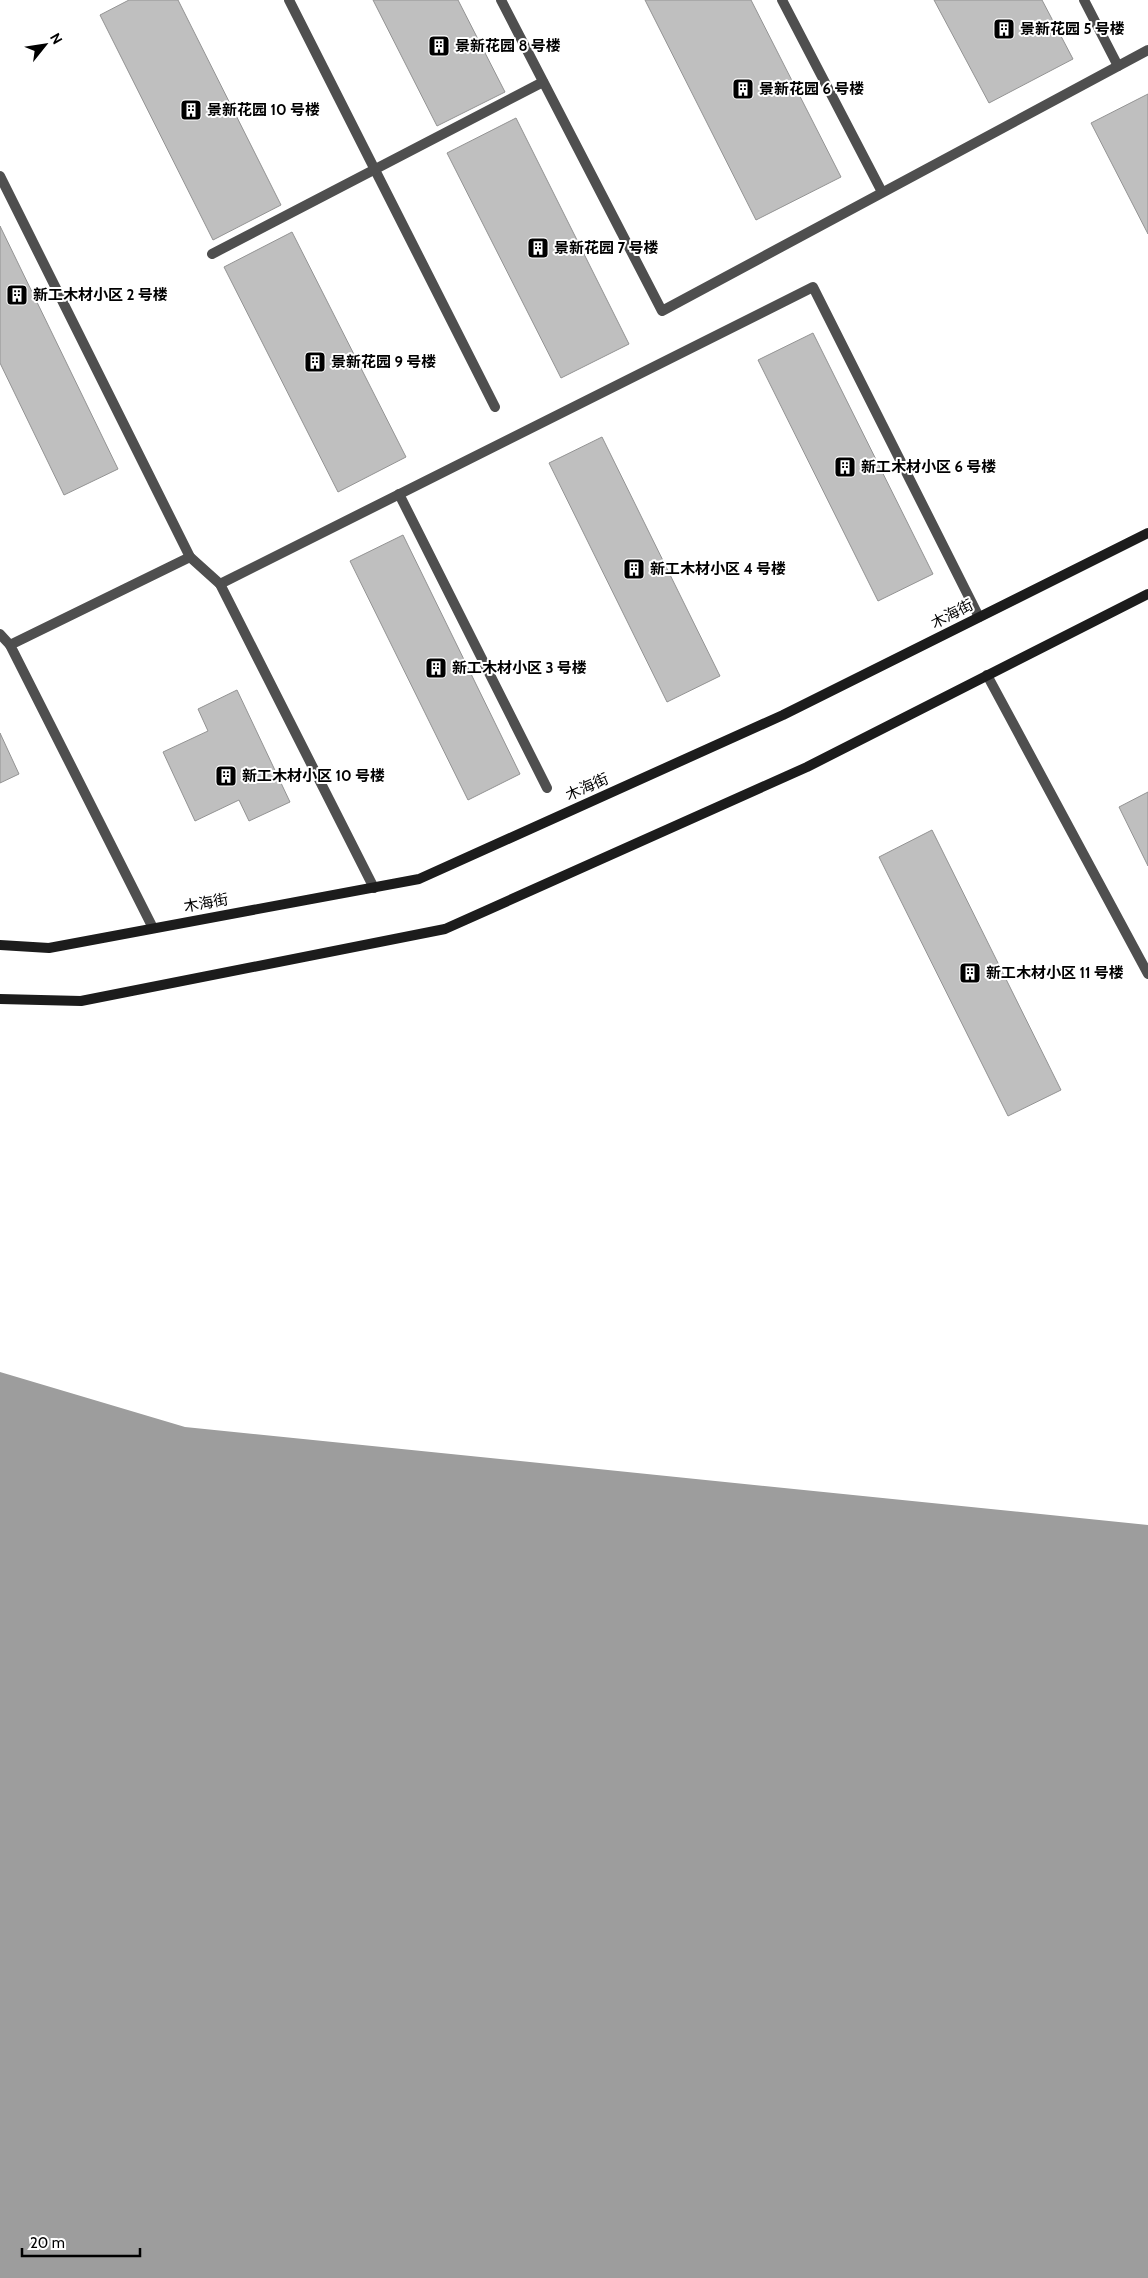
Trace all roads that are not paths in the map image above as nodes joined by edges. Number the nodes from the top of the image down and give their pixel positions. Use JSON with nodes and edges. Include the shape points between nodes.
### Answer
{"nodes":[{"id":1,"x":289,"y":0,"type":"edge"},
{"id":2,"x":501,"y":0,"type":"edge"},
{"id":3,"x":782,"y":0,"type":"edge"},
{"id":4,"x":1084,"y":0,"type":"edge"},
{"id":5,"x":1148,"y":50,"type":"edge"},
{"id":6,"x":1118,"y":66,"type":"junction"},
{"id":7,"x":543,"y":82,"type":"junction"},
{"id":8,"x":375,"y":169,"type":"junction"},
{"id":9,"x":0,"y":176,"type":"edge"},
{"id":10,"x":882,"y":192,"type":"junction"},
{"id":11,"x":212,"y":254,"type":"dead end"},
{"id":12,"x":496,"y":407,"type":"dead end"},
{"id":13,"x":399,"y":494,"type":"junction"},
{"id":14,"x":1148,"y":533,"type":"edge"},
{"id":15,"x":190,"y":557,"type":"junction"},
{"id":16,"x":220,"y":584,"type":"junction"},
{"id":17,"x":1148,"y":594,"type":"edge"},
{"id":18,"x":979,"y":617,"type":"junction"},
{"id":19,"x":0,"y":634,"type":"edge"},
{"id":20,"x":10,"y":645,"type":"junction"},
{"id":21,"x":988,"y":675,"type":"junction"},
{"id":22,"x":547,"y":788,"type":"dead end"},
{"id":23,"x":374,"y":888,"type":"junction"},
{"id":24,"x":153,"y":928,"type":"junction"},
{"id":25,"x":0,"y":945,"type":"edge"},
{"id":26,"x":1148,"y":974,"type":"edge"},
{"id":27,"x":0,"y":999,"type":"edge"}],
"edges":[{"from":1,"to":8,"type":"street"},
{"from":2,"to":7,"type":"street"},
{"from":3,"to":10,"type":"street"},
{"from":4,"to":6,"type":"street"},
{"from":5,"to":6,"type":"street"},
{"from":6,"to":10,"type":"street"},
{"from":7,"to":8,"type":"street"},
{"from":7,"to":10,"type":"street","via":[[662,311]]},
{"from":8,"to":11,"type":"street"},
{"from":8,"to":12,"type":"street"},
{"from":9,"to":15,"type":"street"},
{"from":13,"to":16,"type":"street"},
{"from":13,"to":18,"type":"street","via":[[813,286]]},
{"from":13,"to":22,"type":"street"},
{"from":14,"to":18,"type":"main road","name":"木海街"},
{"from":15,"to":16,"type":"street"},
{"from":15,"to":20,"type":"street"},
{"from":16,"to":23,"type":"street"},
{"from":17,"to":21,"type":"main road"},
{"from":18,"to":23,"type":"main road","name":"木海街","via":[[783,715],[418,879]]},
{"from":19,"to":20,"type":"street"},
{"from":20,"to":24,"type":"street"},
{"from":21,"to":26,"type":"street"},
{"from":21,"to":27,"type":"main road","via":[[807,767],[445,929],[81,1001]]},
{"from":23,"to":24,"type":"main road","name":"木海街"},
{"from":24,"to":25,"type":"main road","name":"木海街","via":[[50,948]]}]}
